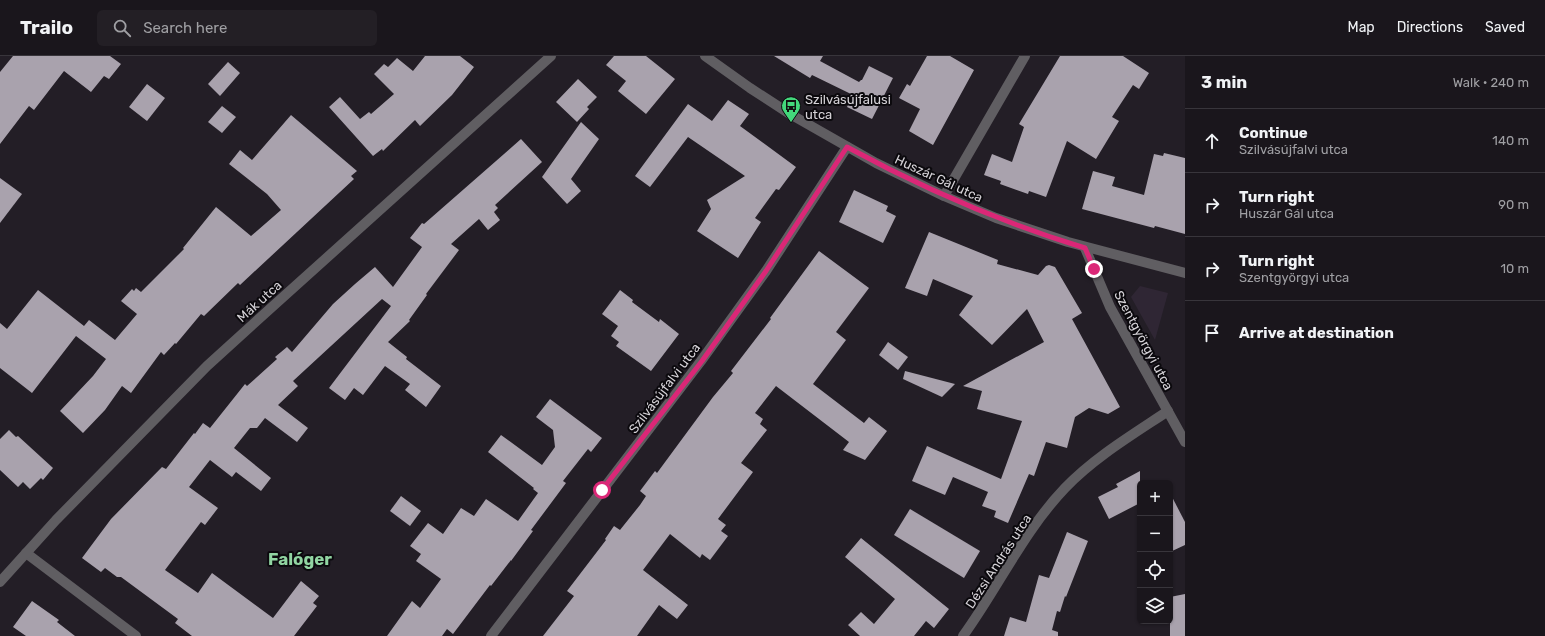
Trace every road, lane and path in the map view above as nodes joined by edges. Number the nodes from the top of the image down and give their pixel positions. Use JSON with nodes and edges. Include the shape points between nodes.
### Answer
{"nodes":[{"id":1,"x":551,"y":56,"type":"edge"},
{"id":2,"x":705,"y":56,"type":"edge"},
{"id":3,"x":1025,"y":56,"type":"edge"},
{"id":4,"x":847,"y":147,"type":"junction"},
{"id":5,"x":944,"y":196,"type":"junction"},
{"id":6,"x":1085,"y":248,"type":"junction"},
{"id":7,"x":1185,"y":273,"type":"edge"},
{"id":8,"x":1168,"y":411,"type":"junction"},
{"id":9,"x":1185,"y":442,"type":"edge"},
{"id":10,"x":26,"y":553,"type":"junction"},
{"id":11,"x":0,"y":582,"type":"edge"},
{"id":12,"x":136,"y":636,"type":"edge"},
{"id":13,"x":491,"y":636,"type":"edge"},
{"id":14,"x":963,"y":636,"type":"edge"}],
"edges":[{"from":1,"to":10,"type":"street","name":"Mák utca","via":[[207,366]]},
{"from":2,"to":4,"type":"street","name":"Huszár Gál utca","via":[[769,101]]},
{"from":3,"to":5,"type":"street"},
{"from":4,"to":5,"type":"street","name":"Huszár Gál utca"},
{"from":4,"to":13,"type":"street","name":"Szilvásújfalvi utca","via":[[766,271],[702,361]]},
{"from":5,"to":6,"type":"street","name":"Huszár Gál utca","via":[[996,218]]},
{"from":6,"to":7,"type":"street","name":"Huszár Gál utca"},
{"from":6,"to":8,"type":"street","name":"Szentgyörgyi utca","via":[[1110,307]]},
{"from":8,"to":9,"type":"street","name":"Szentgyörgyi utca"},
{"from":8,"to":14,"type":"street","name":"Dézsi András utca","via":[[1096,461],[1064,489],[1023,541]]},
{"from":10,"to":11,"type":"street","name":"Mák utca"},
{"from":10,"to":12,"type":"street"}]}
